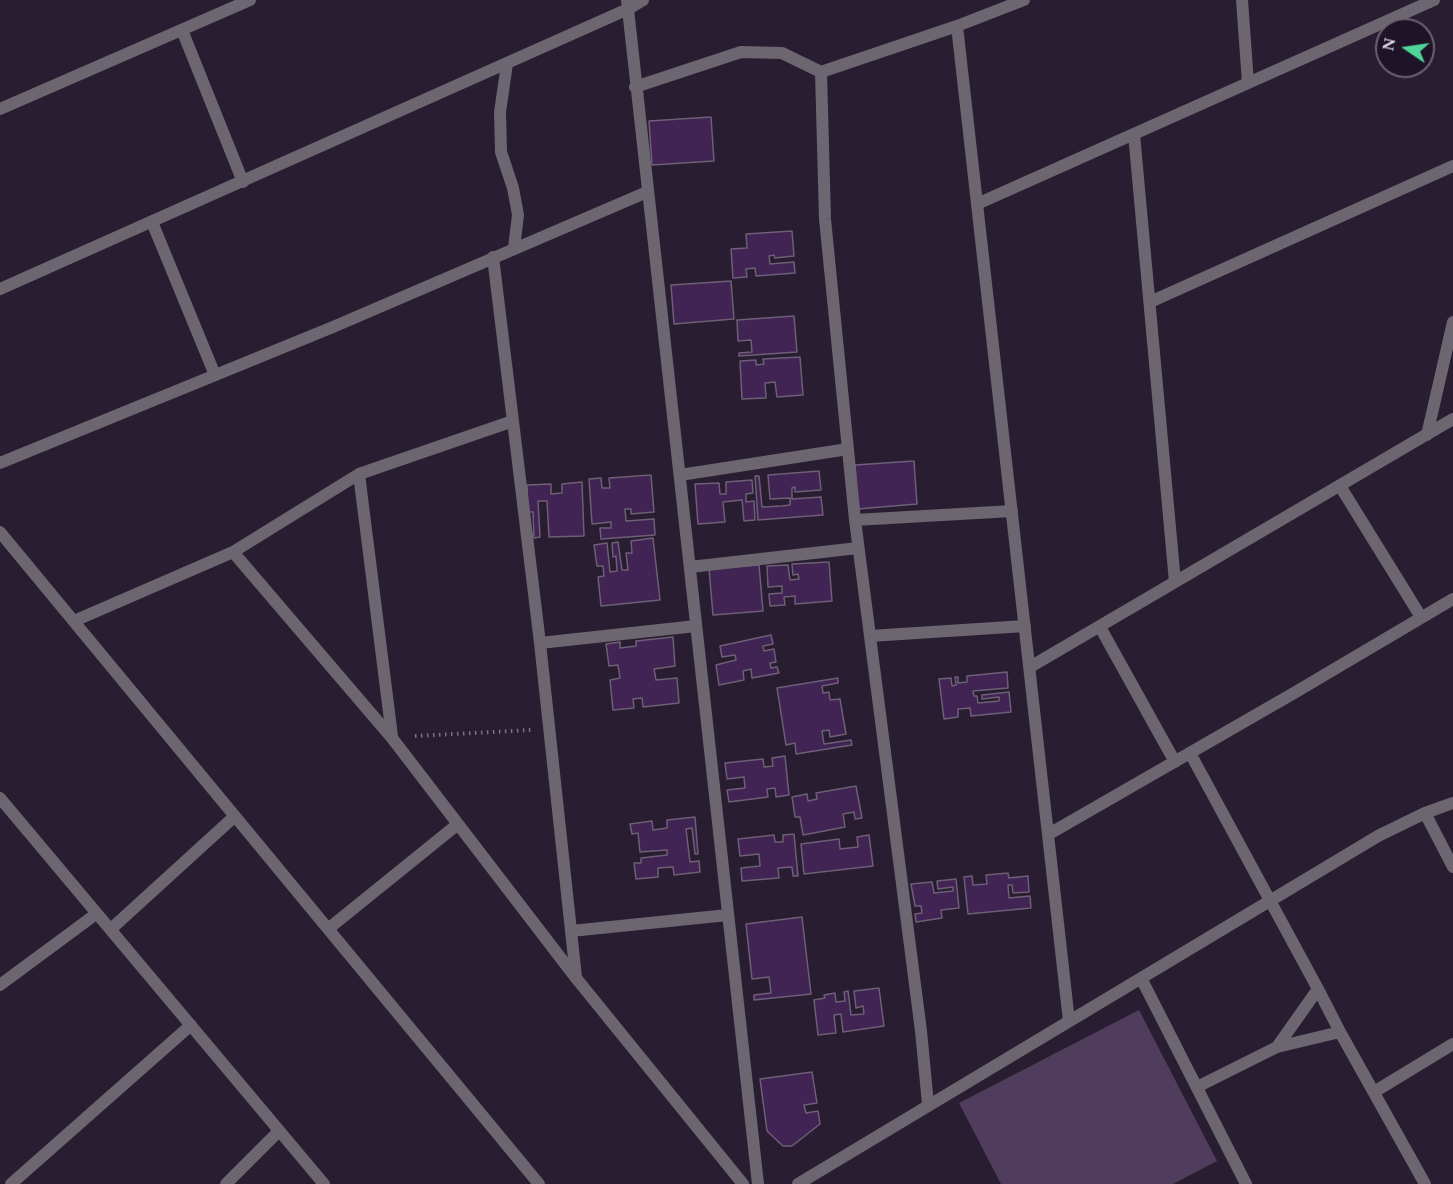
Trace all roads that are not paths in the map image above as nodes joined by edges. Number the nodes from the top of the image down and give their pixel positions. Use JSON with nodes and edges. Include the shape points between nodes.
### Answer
{"nodes":[{"id":1,"x":250,"y":0,"type":"edge"},
{"id":2,"x":643,"y":0,"type":"edge"},
{"id":3,"x":1024,"y":0,"type":"edge"},
{"id":4,"x":1242,"y":0,"type":"edge"},
{"id":5,"x":1434,"y":0,"type":"edge"},
{"id":6,"x":628,"y":5,"type":"edge"},
{"id":7,"x":957,"y":26,"type":"junction"},
{"id":8,"x":182,"y":30,"type":"junction"},
{"id":9,"x":507,"y":64,"type":"junction"},
{"id":10,"x":821,"y":72,"type":"junction"},
{"id":11,"x":1248,"y":83,"type":"junction"},
{"id":12,"x":635,"y":87,"type":"junction"},
{"id":13,"x":0,"y":109,"type":"edge"},
{"id":14,"x":1134,"y":134,"type":"junction"},
{"id":15,"x":1453,"y":166,"type":"edge"},
{"id":16,"x":243,"y":182,"type":"junction"},
{"id":17,"x":647,"y":192,"type":"junction"},
{"id":18,"x":977,"y":204,"type":"junction"},
{"id":19,"x":152,"y":222,"type":"junction"},
{"id":20,"x":514,"y":248,"type":"junction"},
{"id":21,"x":493,"y":257,"type":"junction"},
{"id":22,"x":0,"y":289,"type":"edge"},
{"id":23,"x":1150,"y":302,"type":"junction"},
{"id":24,"x":1453,"y":322,"type":"edge"},
{"id":25,"x":214,"y":375,"type":"junction"},
{"id":26,"x":1453,"y":419,"type":"edge"},
{"id":27,"x":513,"y":421,"type":"junction"},
{"id":28,"x":1427,"y":435,"type":"junction"},
{"id":29,"x":848,"y":449,"type":"junction"},
{"id":30,"x":0,"y":464,"type":"edge"},
{"id":31,"x":359,"y":474,"type":"junction"},
{"id":32,"x":680,"y":475,"type":"junction"},
{"id":33,"x":1340,"y":486,"type":"junction"},
{"id":34,"x":1012,"y":511,"type":"junction"},
{"id":35,"x":855,"y":520,"type":"junction"},
{"id":36,"x":0,"y":532,"type":"edge"},
{"id":37,"x":858,"y":548,"type":"junction"},
{"id":38,"x":233,"y":552,"type":"junction"},
{"id":39,"x":690,"y":567,"type":"junction"},
{"id":40,"x":1175,"y":582,"type":"junction"},
{"id":41,"x":1453,"y":599,"type":"edge"},
{"id":42,"x":1421,"y":617,"type":"junction"},
{"id":43,"x":74,"y":621,"type":"junction"},
{"id":44,"x":696,"y":626,"type":"junction"},
{"id":45,"x":1025,"y":626,"type":"junction"},
{"id":46,"x":1100,"y":627,"type":"junction"},
{"id":47,"x":870,"y":636,"type":"junction"},
{"id":48,"x":540,"y":643,"type":"junction"},
{"id":49,"x":1030,"y":667,"type":"junction"},
{"id":50,"x":392,"y":738,"type":"junction"},
{"id":51,"x":1190,"y":753,"type":"junction"},
{"id":52,"x":1175,"y":762,"type":"junction"},
{"id":53,"x":0,"y":798,"type":"edge"},
{"id":54,"x":1453,"y":803,"type":"edge"},
{"id":55,"x":1425,"y":813,"type":"junction"},
{"id":56,"x":235,"y":816,"type":"junction"},
{"id":57,"x":459,"y":824,"type":"junction"},
{"id":58,"x":1049,"y":834,"type":"junction"},
{"id":59,"x":1453,"y":867,"type":"edge"},
{"id":60,"x":1270,"y":900,"type":"junction"},
{"id":61,"x":96,"y":914,"type":"junction"},
{"id":62,"x":728,"y":915,"type":"junction"},
{"id":63,"x":111,"y":929,"type":"junction"},
{"id":64,"x":328,"y":929,"type":"junction"},
{"id":65,"x":571,"y":932,"type":"junction"},
{"id":66,"x":576,"y":978,"type":"junction"},
{"id":67,"x":1141,"y":978,"type":"junction"},
{"id":68,"x":0,"y":985,"type":"edge"},
{"id":69,"x":1318,"y":989,"type":"junction"},
{"id":70,"x":1069,"y":1021,"type":"junction"},
{"id":71,"x":191,"y":1025,"type":"junction"},
{"id":72,"x":1340,"y":1032,"type":"junction"},
{"id":73,"x":1453,"y":1044,"type":"edge"},
{"id":74,"x":1277,"y":1047,"type":"junction"},
{"id":75,"x":1197,"y":1087,"type":"junction"},
{"id":76,"x":1374,"y":1092,"type":"junction"},
{"id":77,"x":928,"y":1104,"type":"junction"},
{"id":78,"x":279,"y":1131,"type":"junction"},
{"id":79,"x":11,"y":1184,"type":"edge"},
{"id":80,"x":226,"y":1184,"type":"edge"},
{"id":81,"x":324,"y":1184,"type":"edge"},
{"id":82,"x":539,"y":1184,"type":"edge"},
{"id":83,"x":743,"y":1184,"type":"edge"},
{"id":84,"x":758,"y":1184,"type":"edge"},
{"id":85,"x":798,"y":1184,"type":"edge"},
{"id":86,"x":1246,"y":1184,"type":"edge"},
{"id":87,"x":1425,"y":1184,"type":"edge"}],
"edges":[{"from":1,"to":8,"type":"street"},
{"from":2,"to":6,"type":"street"},
{"from":3,"to":7,"type":"street"},
{"from":4,"to":11,"type":"street"},
{"from":5,"to":11,"type":"street"},
{"from":6,"to":9,"type":"street"},
{"from":6,"to":12,"type":"street"},
{"from":7,"to":10,"type":"street"},
{"from":7,"to":18,"type":"street"},
{"from":8,"to":13,"type":"street"},
{"from":8,"to":16,"type":"street"},
{"from":9,"to":16,"type":"street"},
{"from":9,"to":20,"type":"street","via":[[500,112],[501,152],[518,215]]},
{"from":10,"to":12,"type":"street","via":[[782,53],[741,52]]},
{"from":10,"to":29,"type":"street","via":[[825,219]]},
{"from":11,"to":14,"type":"street"},
{"from":12,"to":17,"type":"street"},
{"from":14,"to":18,"type":"street"},
{"from":14,"to":23,"type":"street"},
{"from":15,"to":23,"type":"street"},
{"from":16,"to":19,"type":"street"},
{"from":17,"to":20,"type":"street"},
{"from":17,"to":32,"type":"street"},
{"from":18,"to":34,"type":"street"},
{"from":19,"to":22,"type":"street"},
{"from":19,"to":25,"type":"street"},
{"from":20,"to":21,"type":"street"},
{"from":21,"to":25,"type":"street"},
{"from":21,"to":27,"type":"street"},
{"from":23,"to":40,"type":"street"},
{"from":24,"to":28,"type":"street"},
{"from":25,"to":30,"type":"street"},
{"from":26,"to":28,"type":"street"},
{"from":27,"to":31,"type":"street"},
{"from":27,"to":48,"type":"street"},
{"from":28,"to":33,"type":"street"},
{"from":29,"to":32,"type":"street"},
{"from":29,"to":35,"type":"street"},
{"from":31,"to":38,"type":"street"},
{"from":31,"to":50,"type":"street"},
{"from":32,"to":39,"type":"street"},
{"from":33,"to":40,"type":"street"},
{"from":33,"to":42,"type":"street"},
{"from":34,"to":35,"type":"street"},
{"from":34,"to":45,"type":"street"},
{"from":35,"to":37,"type":"street"},
{"from":36,"to":43,"type":"street"},
{"from":37,"to":39,"type":"street"},
{"from":37,"to":47,"type":"street"},
{"from":38,"to":43,"type":"street"},
{"from":38,"to":50,"type":"street"},
{"from":39,"to":44,"type":"street"},
{"from":40,"to":46,"type":"street"},
{"from":41,"to":42,"type":"street"},
{"from":42,"to":51,"type":"street"},
{"from":43,"to":56,"type":"street"},
{"from":44,"to":48,"type":"street"},
{"from":44,"to":62,"type":"street"},
{"from":45,"to":47,"type":"street"},
{"from":45,"to":49,"type":"street"},
{"from":46,"to":49,"type":"street"},
{"from":46,"to":52,"type":"street"},
{"from":47,"to":77,"type":"street"},
{"from":48,"to":65,"type":"street"},
{"from":49,"to":58,"type":"street"},
{"from":50,"to":57,"type":"street"},
{"from":51,"to":52,"type":"street"},
{"from":51,"to":60,"type":"street"},
{"from":52,"to":58,"type":"street"},
{"from":53,"to":61,"type":"street"},
{"from":54,"to":55,"type":"street"},
{"from":55,"to":59,"type":"street"},
{"from":55,"to":60,"type":"street"},
{"from":56,"to":63,"type":"street"},
{"from":56,"to":64,"type":"street"},
{"from":57,"to":64,"type":"street"},
{"from":57,"to":66,"type":"street"},
{"from":58,"to":70,"type":"street"},
{"from":60,"to":67,"type":"street"},
{"from":60,"to":69,"type":"street"},
{"from":61,"to":63,"type":"street"},
{"from":61,"to":68,"type":"street"},
{"from":62,"to":65,"type":"street"},
{"from":62,"to":84,"type":"street"},
{"from":63,"to":71,"type":"street"},
{"from":64,"to":82,"type":"street"},
{"from":65,"to":66,"type":"street"},
{"from":66,"to":83,"type":"street"},
{"from":67,"to":70,"type":"street"},
{"from":67,"to":75,"type":"street"},
{"from":69,"to":72,"type":"street"},
{"from":69,"to":74,"type":"street"},
{"from":70,"to":77,"type":"street"},
{"from":71,"to":78,"type":"street"},
{"from":71,"to":79,"type":"street"},
{"from":72,"to":74,"type":"street"},
{"from":72,"to":76,"type":"street"},
{"from":73,"to":76,"type":"street"},
{"from":74,"to":75,"type":"street"},
{"from":75,"to":86,"type":"street"},
{"from":76,"to":87,"type":"street"},
{"from":77,"to":85,"type":"street"},
{"from":78,"to":80,"type":"street"},
{"from":78,"to":81,"type":"street"}]}
